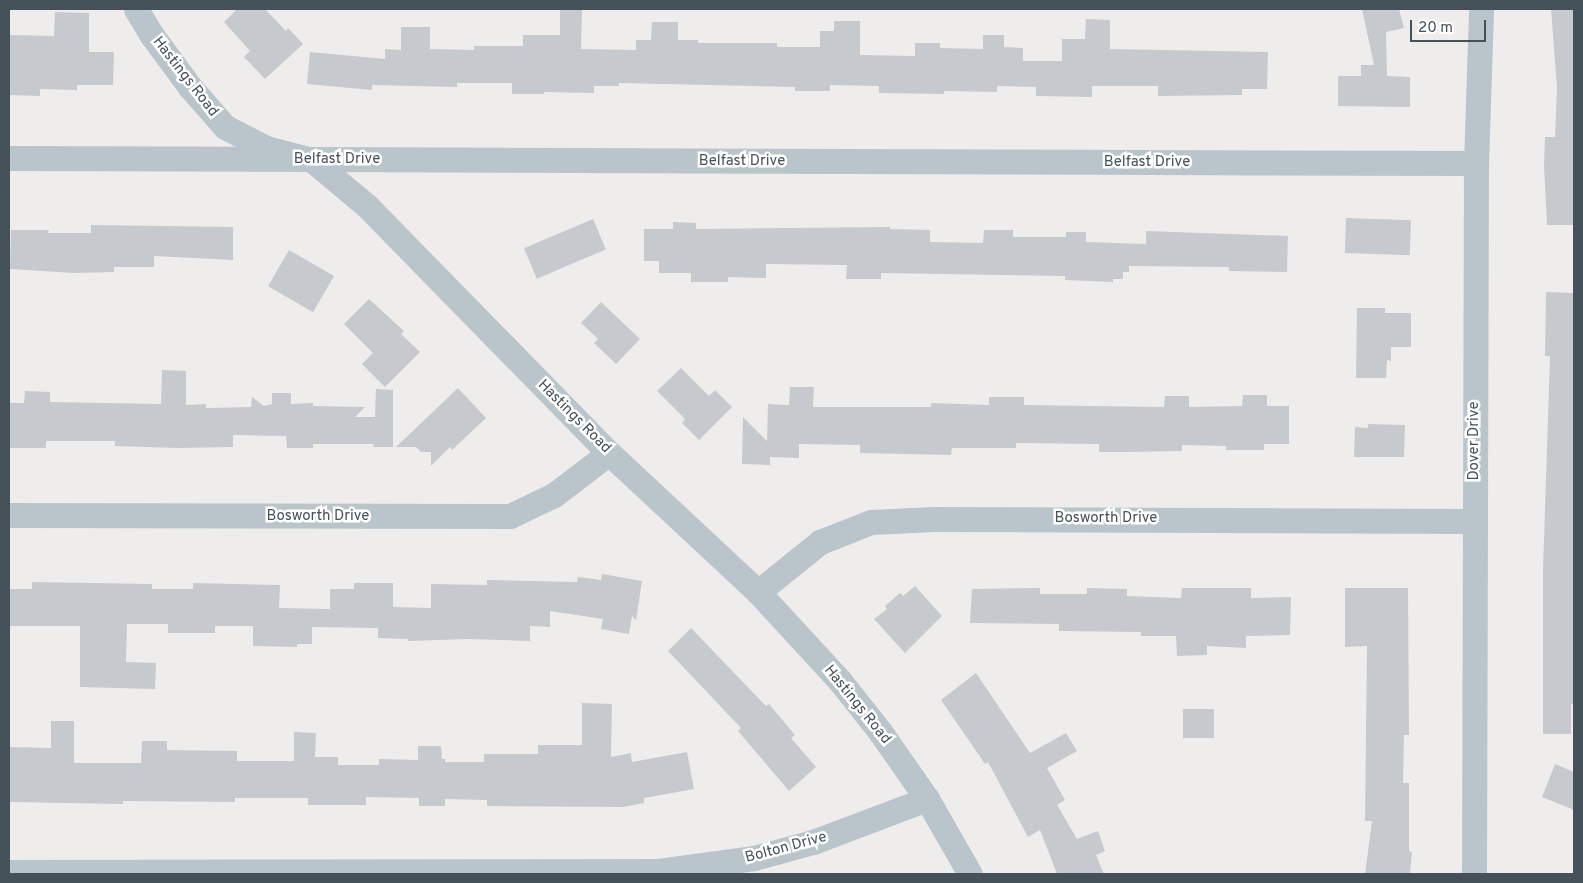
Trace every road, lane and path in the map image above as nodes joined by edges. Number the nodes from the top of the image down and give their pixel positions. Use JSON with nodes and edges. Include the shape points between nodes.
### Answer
{"nodes":[{"id":1,"x":136,"y":9,"type":"edge"},
{"id":2,"x":1481,"y":9,"type":"edge"},
{"id":3,"x":9,"y":158,"type":"edge"},
{"id":4,"x":312,"y":160,"type":"junction"},
{"id":5,"x":1476,"y":163,"type":"junction"},
{"id":6,"x":609,"y":453,"type":"junction"},
{"id":7,"x":9,"y":515,"type":"edge"},
{"id":8,"x":1475,"y":521,"type":"junction"},
{"id":9,"x":758,"y":592,"type":"junction"},
{"id":10,"x":927,"y":799,"type":"junction"},
{"id":11,"x":9,"y":872,"type":"edge"},
{"id":12,"x":970,"y":874,"type":"edge"},
{"id":13,"x":1474,"y":874,"type":"edge"}],
"edges":[{"from":1,"to":4,"type":"street","name":"Hastings Road","via":[[190,87],[225,127],[266,148]]},
{"from":2,"to":5,"type":"street","name":"Dover Drive"},
{"from":3,"to":4,"type":"street","name":"Belfast Drive"},
{"from":4,"to":5,"type":"street","name":"Belfast Drive"},
{"from":4,"to":6,"type":"street","name":"Hastings Road","via":[[367,206]]},
{"from":5,"to":8,"type":"street","name":"Dover Drive"},
{"from":6,"to":7,"type":"street","name":"Bosworth Drive","via":[[554,495],[510,516]]},
{"from":6,"to":9,"type":"street","name":"Hastings Road"},
{"from":8,"to":9,"type":"street","name":"Bosworth Drive","via":[[934,519],[871,522],[820,542]]},
{"from":8,"to":13,"type":"street","name":"Dover Drive"},
{"from":9,"to":10,"type":"street","name":"Hastings Road","via":[[840,681],[882,733]]},
{"from":10,"to":11,"type":"street","name":"Bolton Drive","via":[[813,842],[771,854],[658,871]]},
{"from":10,"to":12,"type":"street","name":"Hastings Road"}]}
